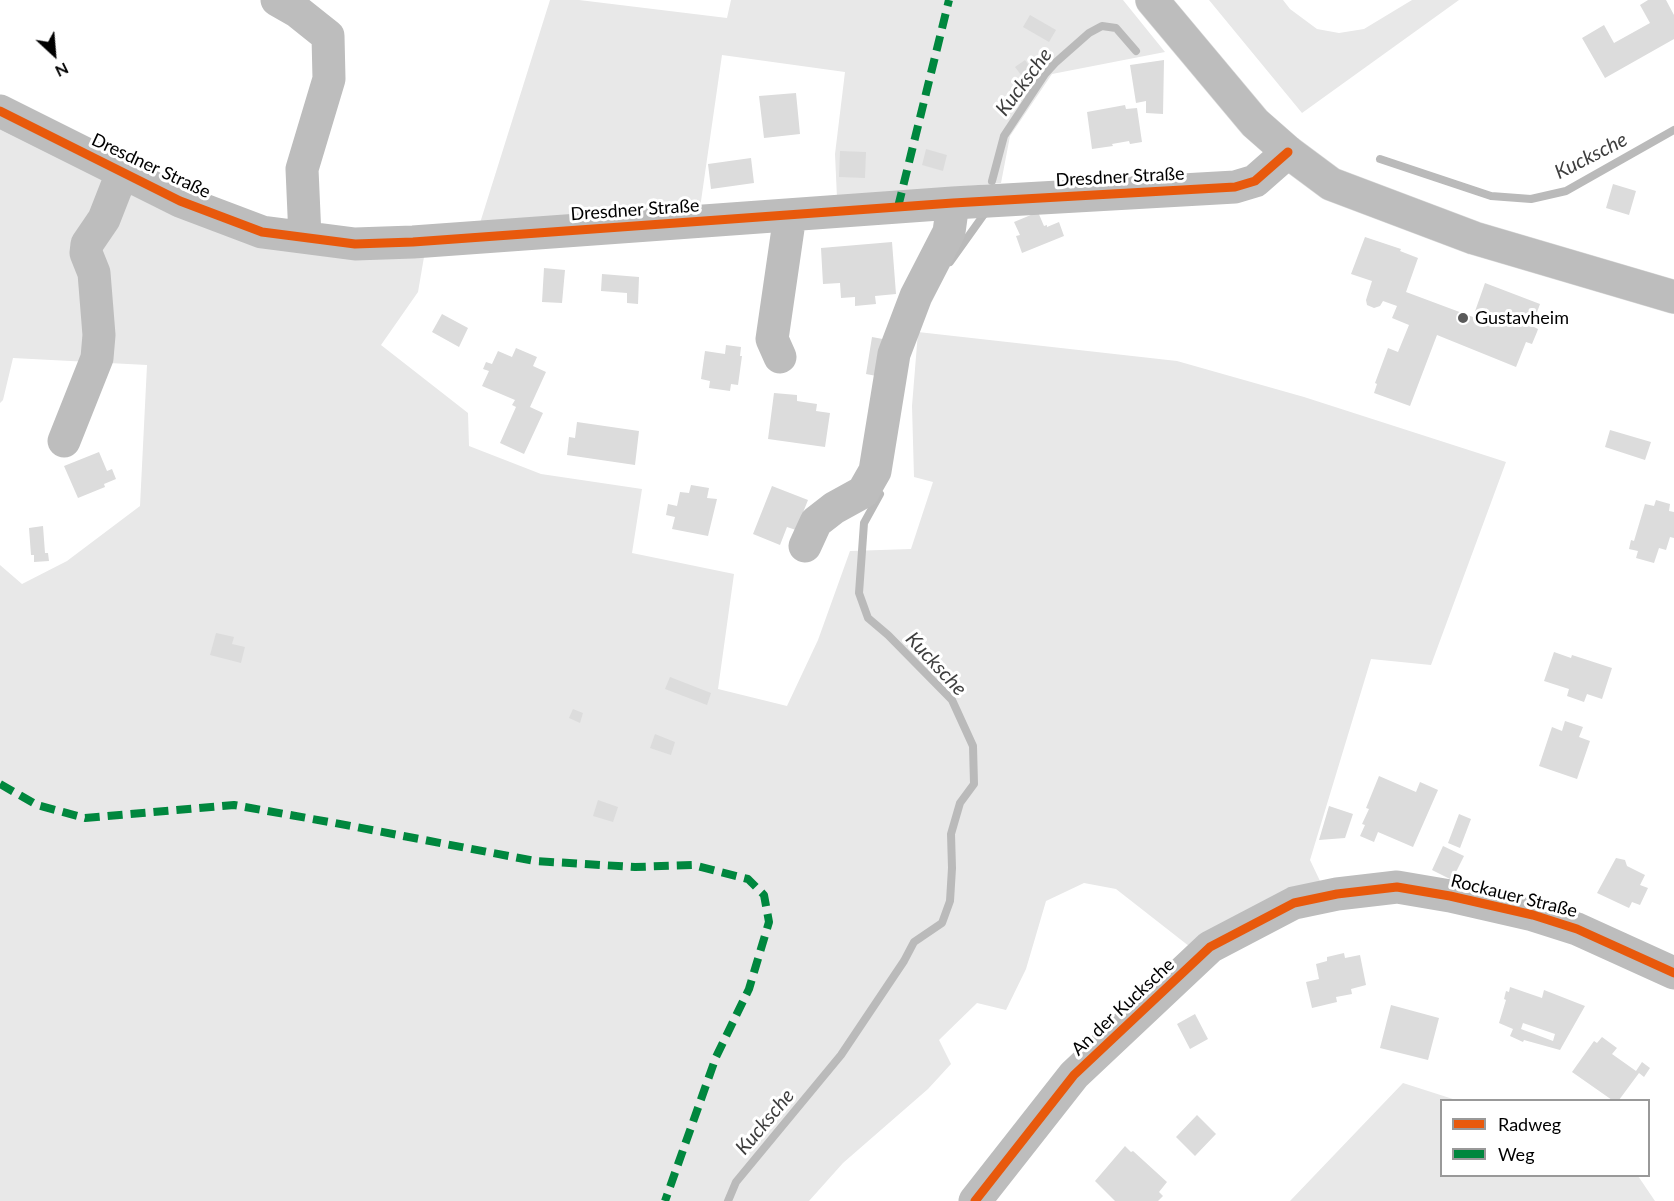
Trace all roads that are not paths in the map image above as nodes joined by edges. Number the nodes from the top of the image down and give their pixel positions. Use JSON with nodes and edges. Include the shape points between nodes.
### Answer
{"nodes":[{"id":1,"x":277,"y":0,"type":"edge"},
{"id":2,"x":1152,"y":0,"type":"edge"},
{"id":3,"x":0,"y":111,"type":"edge"},
{"id":4,"x":1288,"y":152,"type":"junction"},
{"id":5,"x":122,"y":173,"type":"junction"},
{"id":6,"x":954,"y":203,"type":"junction"},
{"id":7,"x":790,"y":215,"type":"junction"},
{"id":8,"x":305,"y":237,"type":"junction"},
{"id":9,"x":1674,"y":297,"type":"edge"},
{"id":10,"x":780,"y":357,"type":"dead end"},
{"id":11,"x":64,"y":441,"type":"dead end"},
{"id":12,"x":805,"y":546,"type":"dead end"},
{"id":13,"x":1337,"y":894,"type":"joint"},
{"id":14,"x":1674,"y":973,"type":"edge"},
{"id":15,"x":975,"y":1201,"type":"edge"}],
"edges":[{"from":1,"to":8,"type":"street","via":[[328,36],[329,80],[302,169]]},
{"from":2,"to":4,"type":"street","via":[[1255,123]]},
{"from":3,"to":5,"type":"street","name":"Dresdner Straße"},
{"from":4,"to":6,"type":"street","name":"Dresdner Straße","via":[[1255,181],[1235,187]]},
{"from":4,"to":9,"type":"street","via":[[1331,184],[1474,238]]},
{"from":5,"to":8,"type":"street","name":"Dresdner Straße","via":[[180,201],[262,232]]},
{"from":5,"to":11,"type":"street","via":[[104,219],[87,244],[86,253],[94,273],[97,358]]},
{"from":6,"to":7,"type":"street","name":"Dresdner Straße"},
{"from":6,"to":12,"type":"street","via":[[949,232],[916,296],[894,354],[875,471],[863,492],[816,522]]},
{"from":7,"to":8,"type":"street","name":"Dresdner Straße","via":[[413,242],[355,244]]},
{"from":7,"to":10,"type":"street","via":[[772,339]]},
{"from":13,"to":14,"type":"street","name":"Rockauer Straße","via":[[1397,887],[1533,915],[1578,929]]},
{"from":13,"to":15,"type":"street","name":"An der Kucksche","via":[[1294,903],[1210,948],[1074,1075]]}]}
